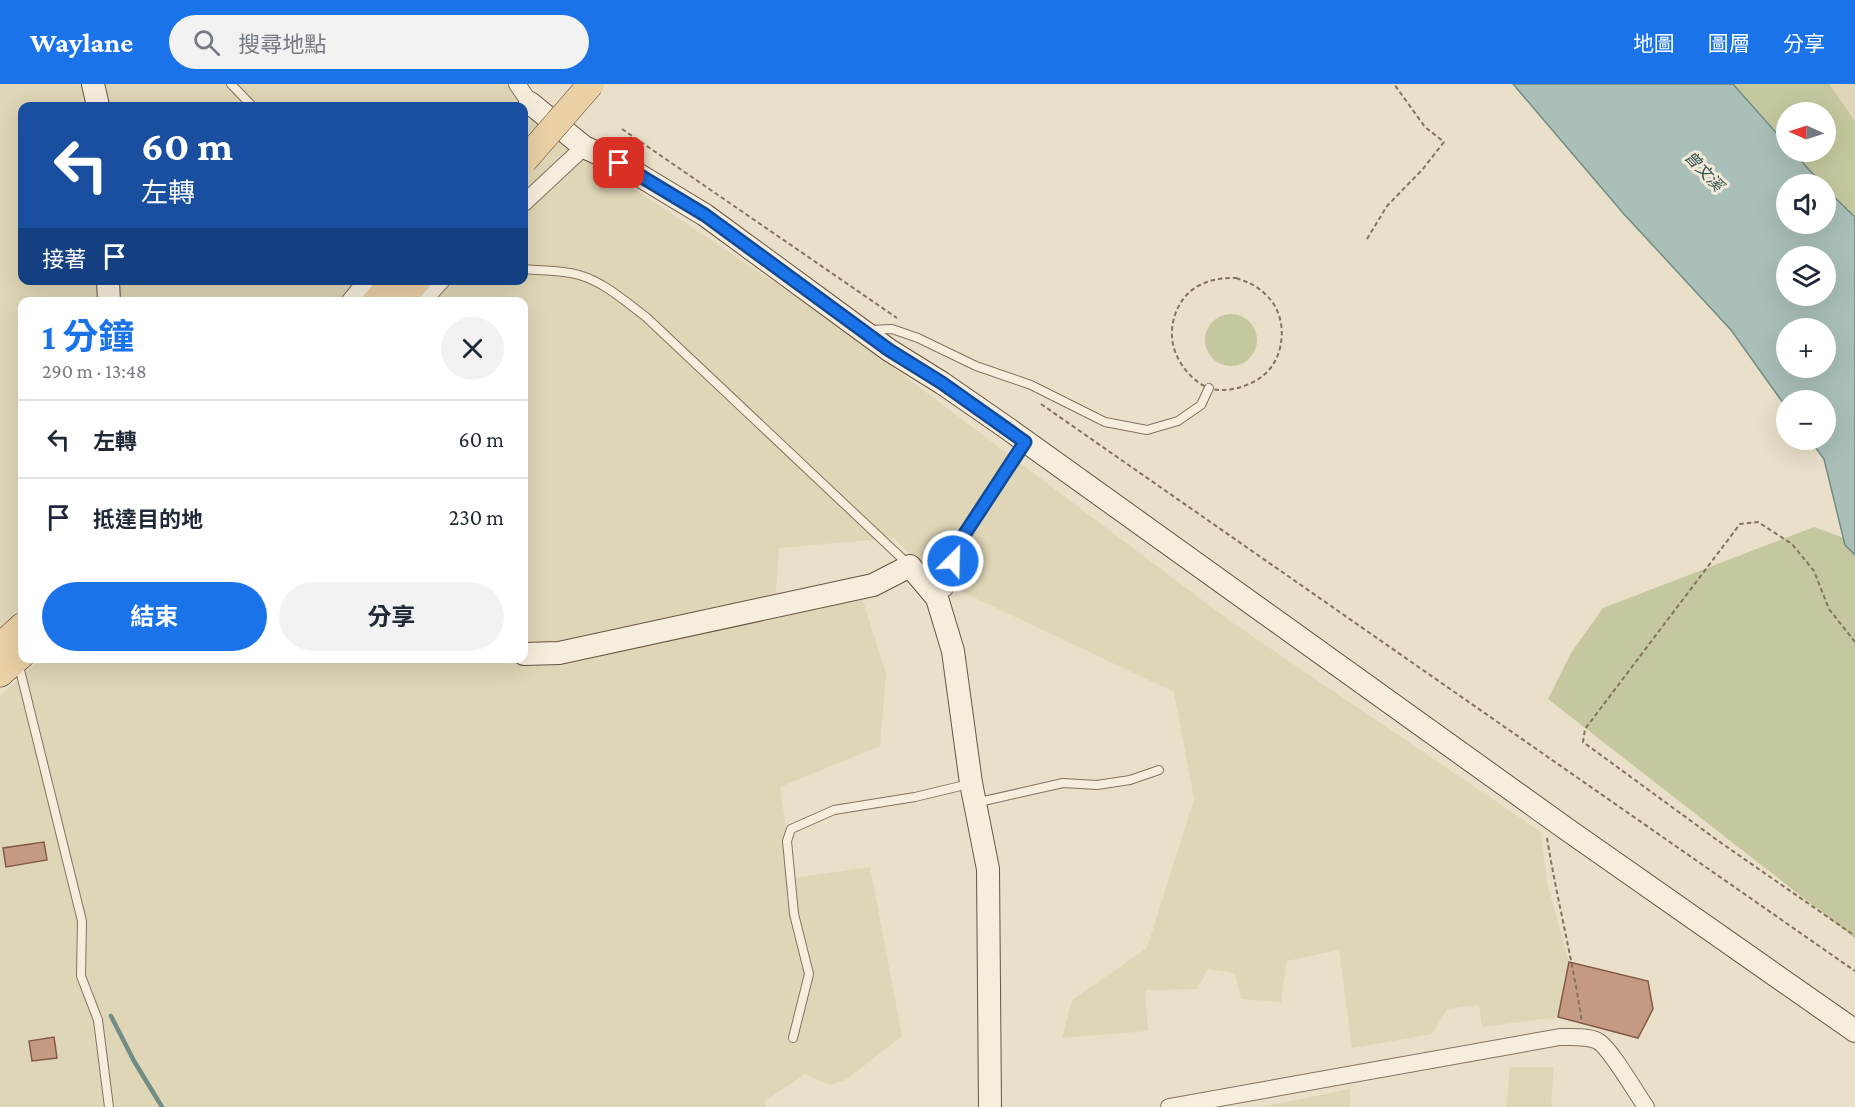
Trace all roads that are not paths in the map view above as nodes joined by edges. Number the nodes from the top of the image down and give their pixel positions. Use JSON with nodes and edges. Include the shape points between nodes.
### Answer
{"nodes":[{"id":1,"x":93,"y":84,"type":"edge"},
{"id":2,"x":231,"y":84,"type":"edge"},
{"id":3,"x":517,"y":84,"type":"edge"},
{"id":4,"x":569,"y":84,"type":"edge"},
{"id":5,"x":591,"y":84,"type":"edge"},
{"id":6,"x":97,"y":102,"type":"edge"},
{"id":7,"x":248,"y":102,"type":"edge"},
{"id":8,"x":525,"y":102,"type":"edge"},
{"id":9,"x":528,"y":107,"type":"edge"},
{"id":10,"x":528,"y":131,"type":"edge"},
{"id":11,"x":584,"y":147,"type":"junction"},
{"id":12,"x":528,"y":156,"type":"edge"},
{"id":13,"x":528,"y":199,"type":"edge"},
{"id":14,"x":528,"y":269,"type":"edge"},
{"id":15,"x":364,"y":285,"type":"edge"},
{"id":16,"x":390,"y":285,"type":"edge"},
{"id":17,"x":414,"y":285,"type":"edge"},
{"id":18,"x":437,"y":285,"type":"edge"},
{"id":19,"x":353,"y":297,"type":"edge"},
{"id":20,"x":380,"y":297,"type":"edge"},
{"id":21,"x":403,"y":297,"type":"edge"},
{"id":22,"x":427,"y":297,"type":"edge"},
{"id":23,"x":862,"y":330,"type":"junction"},
{"id":24,"x":1209,"y":388,"type":"road end"},
{"id":25,"x":1025,"y":442,"type":"junction"},
{"id":26,"x":910,"y":566,"type":"junction"},
{"id":27,"x":937,"y":598,"type":"junction"},
{"id":28,"x":18,"y":637,"type":"edge"},
{"id":29,"x":528,"y":654,"type":"edge"},
{"id":30,"x":10,"y":658,"type":"edge"},
{"id":31,"x":1159,"y":770,"type":"dead end"},
{"id":32,"x":973,"y":793,"type":"junction"},
{"id":33,"x":1855,"y":1031,"type":"edge"},
{"id":34,"x":793,"y":1038,"type":"dead end"},
{"id":35,"x":109,"y":1107,"type":"edge"},
{"id":36,"x":990,"y":1107,"type":"edge"},
{"id":37,"x":1169,"y":1107,"type":"edge"},
{"id":38,"x":1646,"y":1107,"type":"edge"}],
"edges":[{"from":1,"to":6,"type":"street"},
{"from":2,"to":7,"type":"lane"},
{"from":3,"to":8,"type":"street"},
{"from":4,"to":10,"type":"main road"},
{"from":5,"to":12,"type":"main road","bridge":true},
{"from":9,"to":11,"type":"street"},
{"from":11,"to":13,"type":"street"},
{"from":11,"to":23,"type":"street","via":[[619,163],[705,215]]},
{"from":14,"to":26,"type":"lane","via":[[579,274],[604,286],[646,317]]},
{"from":15,"to":19,"type":"street"},
{"from":16,"to":20,"type":"main road"},
{"from":17,"to":21,"type":"main road"},
{"from":18,"to":22,"type":"street"},
{"from":23,"to":24,"type":"lane","via":[[892,329],[918,338],[976,366],[1032,385],[1105,422],[1147,430],[1179,421],[1201,405]]},
{"from":23,"to":25,"type":"street"},
{"from":25,"to":27,"type":"lane","via":[[964,535],[953,561],[948,591]]},
{"from":25,"to":33,"type":"street"},
{"from":26,"to":27,"type":"street"},
{"from":26,"to":29,"type":"street","via":[[873,585],[559,653]]},
{"from":27,"to":32,"type":"street","via":[[953,651]]},
{"from":28,"to":30,"type":"main road"},
{"from":30,"to":35,"type":"lane","via":[[82,921],[81,975],[98,1020]]},
{"from":31,"to":32,"type":"lane","via":[[1097,785],[1063,783]]},
{"from":32,"to":34,"type":"lane","via":[[915,797],[834,810],[791,830],[787,841],[794,914],[809,974]]},
{"from":32,"to":36,"type":"street","via":[[988,869]]},
{"from":37,"to":38,"type":"street","via":[[1560,1037],[1599,1042]]}]}
